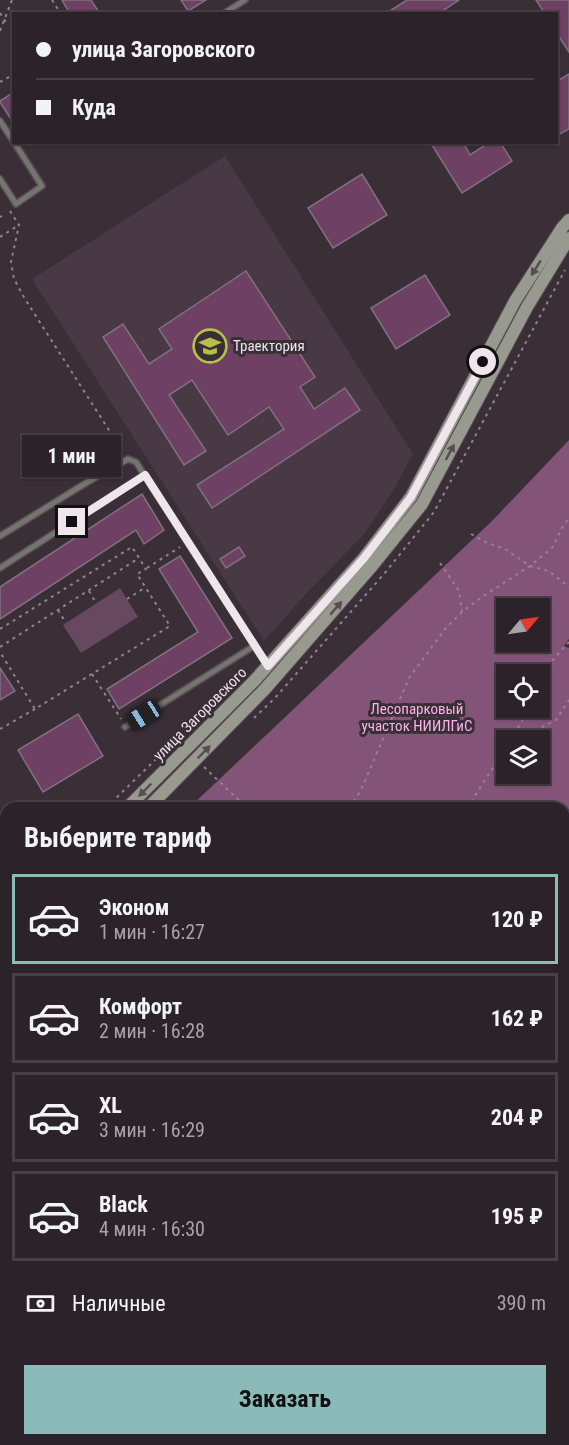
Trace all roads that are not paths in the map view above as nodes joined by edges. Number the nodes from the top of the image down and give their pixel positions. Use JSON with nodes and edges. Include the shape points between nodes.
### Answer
{"nodes":[{"id":1,"x":245,"y":0,"type":"edge"},
{"id":2,"x":226,"y":12,"type":"edge"},
{"id":3,"x":0,"y":121,"type":"edge"},
{"id":4,"x":12,"y":139,"type":"edge"},
{"id":5,"x":15,"y":144,"type":"edge"},
{"id":6,"x":0,"y":178,"type":"edge"},
{"id":7,"x":569,"y":220,"type":"edge"},
{"id":8,"x":569,"y":238,"type":"edge"},
{"id":9,"x":145,"y":475,"type":"junction"},
{"id":10,"x":0,"y":536,"type":"edge"},
{"id":11,"x":0,"y":568,"type":"edge"},
{"id":12,"x":254,"y":646,"type":"junction"},
{"id":13,"x":268,"y":666,"type":"junction"},
{"id":14,"x":125,"y":727,"type":"road end"},
{"id":15,"x":133,"y":802,"type":"edge"},
{"id":16,"x":154,"y":802,"type":"edge"}],
"edges":[{"from":1,"to":2,"type":"lane"},
{"from":3,"to":4,"type":"lane"},
{"from":5,"to":6,"type":"lane","via":[[42,186],[16,204]]},
{"from":7,"to":13,"type":"street","name":"улица Загоровского","one_way":true,"via":[[515,302],[411,497],[364,558]]},
{"from":16,"to":8,"type":"street","name":"улица Загоровского","one_way":true,"via":[[265,689],[422,504],[527,307]]},
{"from":9,"to":10,"type":"lane","via":[[136,462],[128,459]]},
{"from":9,"to":11,"type":"lane"},
{"from":9,"to":12,"type":"lane"},
{"from":12,"to":13,"type":"lane"},
{"from":12,"to":14,"type":"lane"},
{"from":13,"to":15,"type":"street","name":"улица Загоровского","one_way":true}]}
